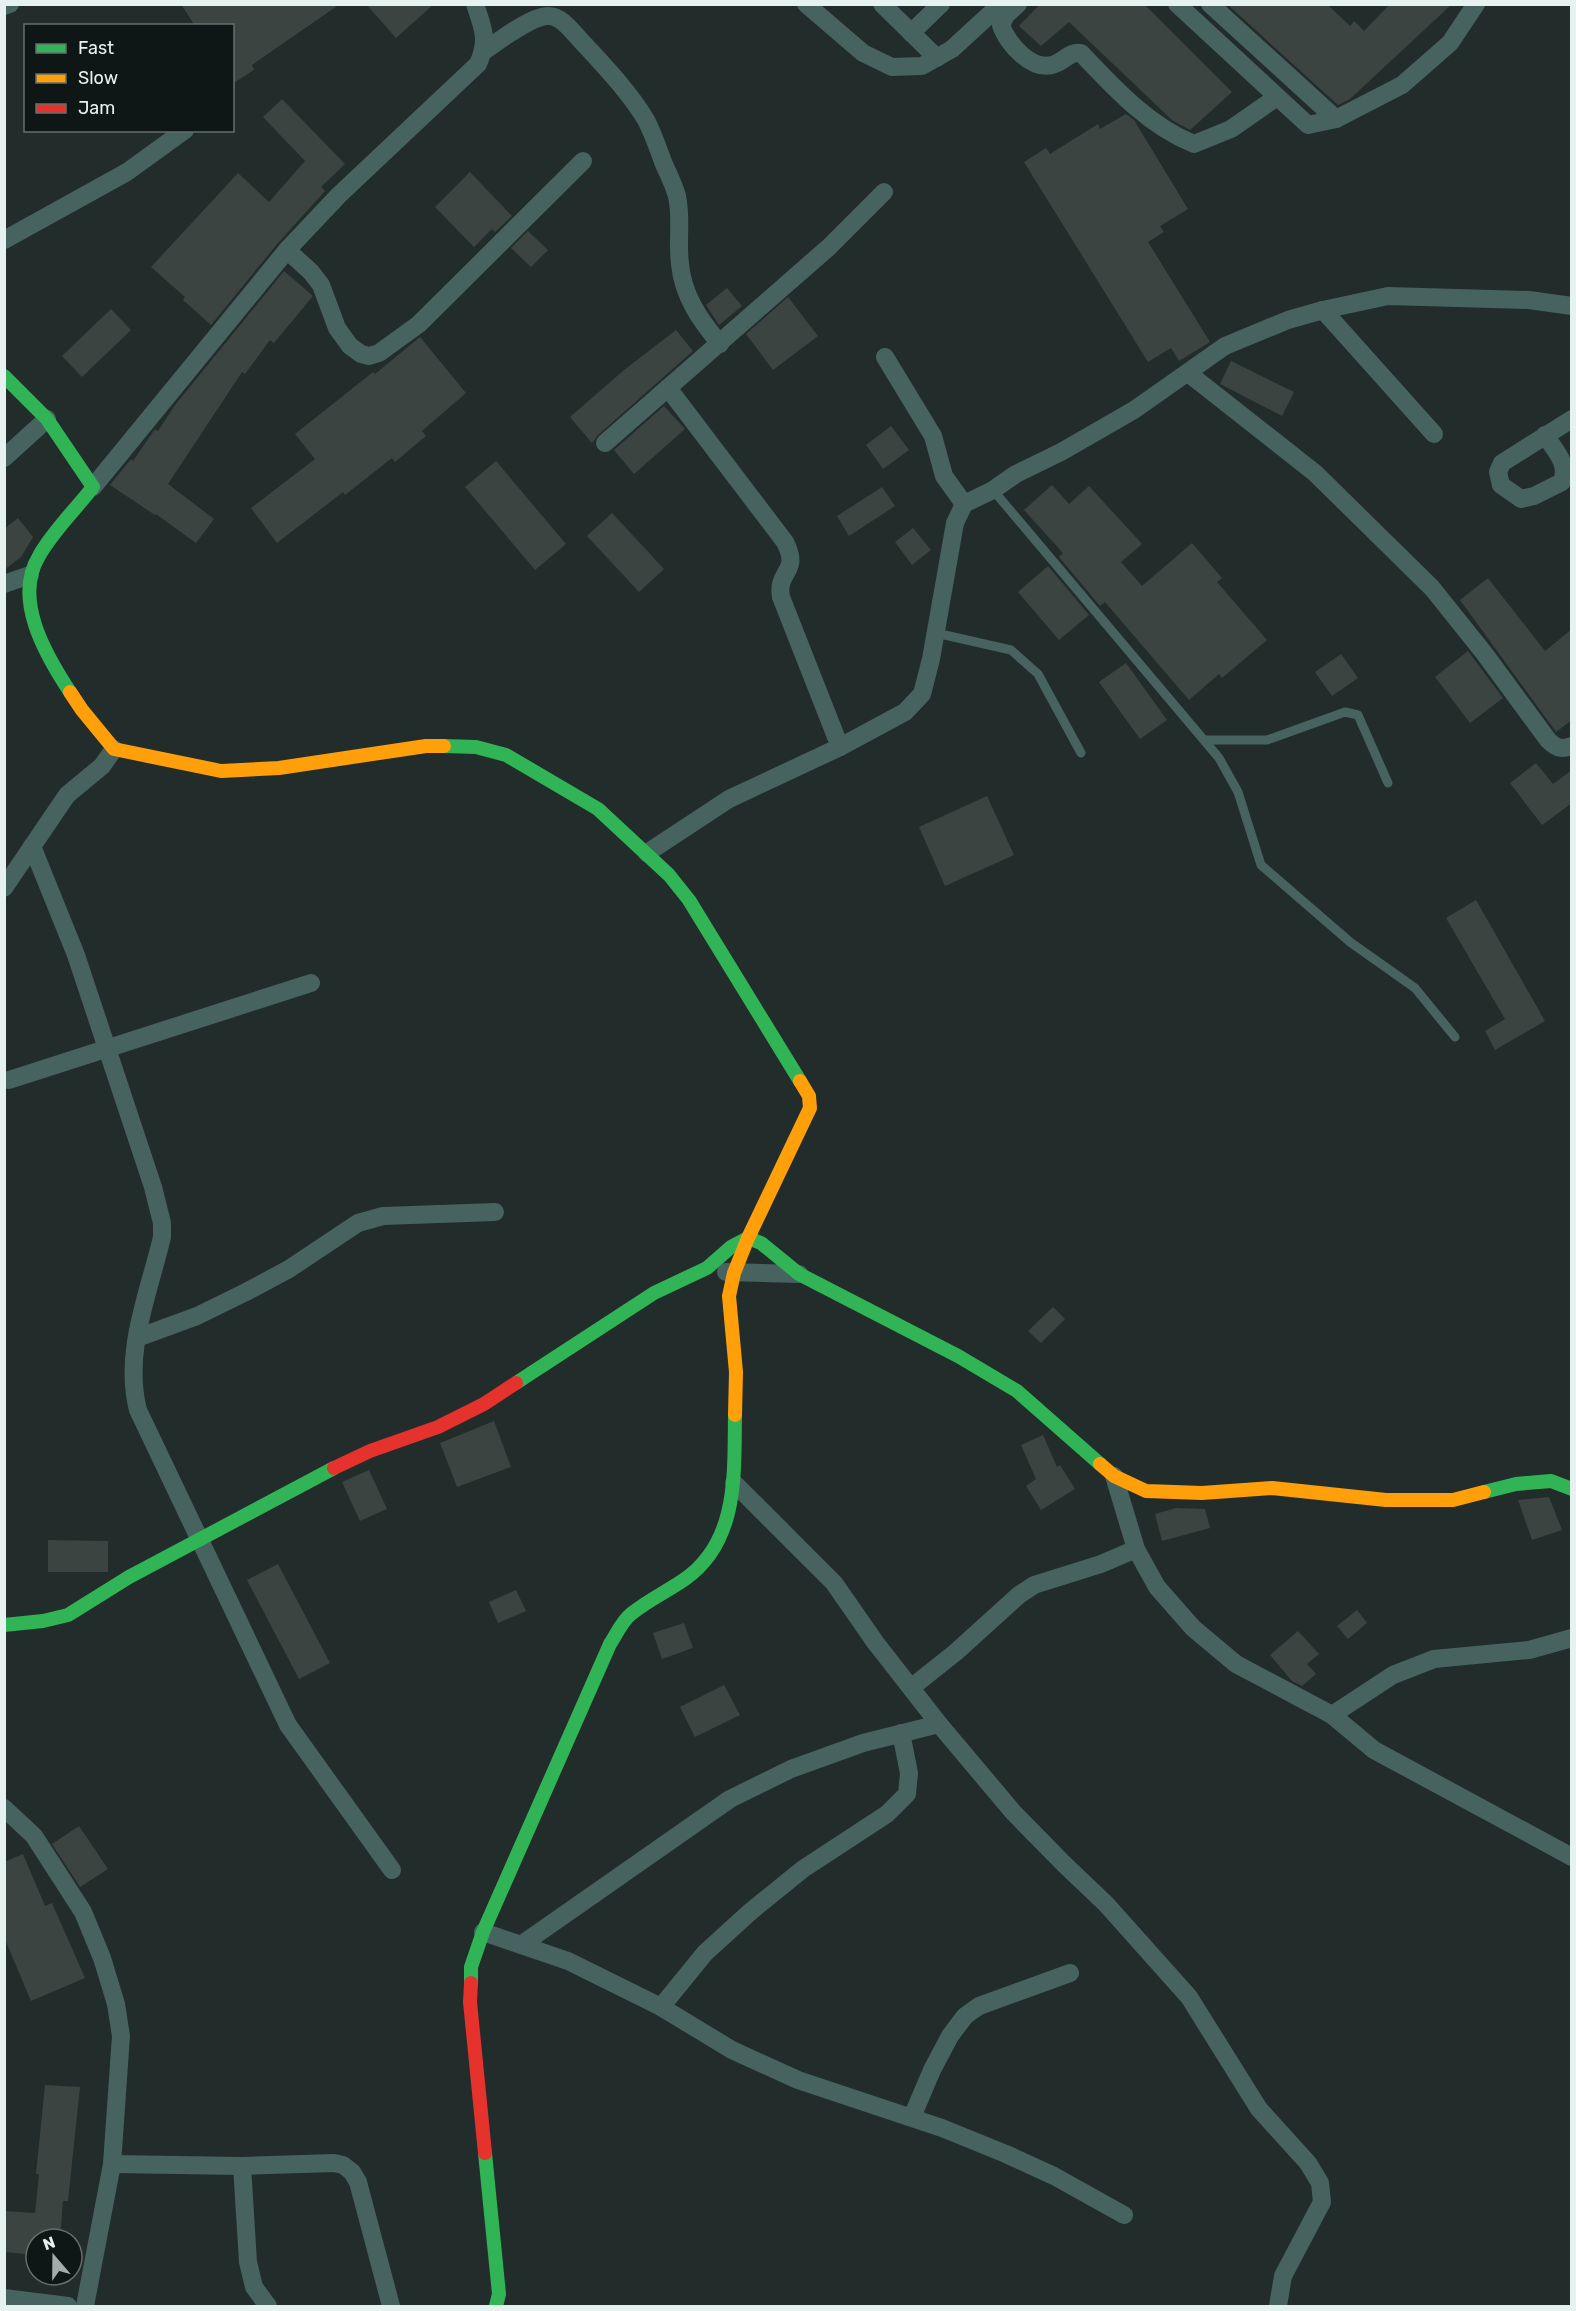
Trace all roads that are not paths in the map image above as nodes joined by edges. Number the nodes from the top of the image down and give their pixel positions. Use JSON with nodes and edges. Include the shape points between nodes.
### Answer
{"nodes":[{"id":1,"x":10,"y":4,"type":"edge"},
{"id":2,"x":475,"y":4,"type":"edge"},
{"id":3,"x":806,"y":4,"type":"edge"},
{"id":4,"x":882,"y":4,"type":"edge"},
{"id":5,"x":941,"y":4,"type":"edge"},
{"id":6,"x":1001,"y":4,"type":"edge"},
{"id":7,"x":1018,"y":4,"type":"edge"},
{"id":8,"x":1210,"y":4,"type":"edge"},
{"id":9,"x":1476,"y":4,"type":"edge"},
{"id":10,"x":4,"y":6,"type":"edge"},
{"id":11,"x":1182,"y":6,"type":"edge"},
{"id":12,"x":911,"y":33,"type":"junction"},
{"id":13,"x":484,"y":51,"type":"junction"},
{"id":14,"x":937,"y":58,"type":"junction"},
{"id":15,"x":1277,"y":97,"type":"junction"},
{"id":16,"x":1336,"y":119,"type":"junction"},
{"id":17,"x":182,"y":132,"type":"edge"},
{"id":18,"x":583,"y":161,"type":"dead end"},
{"id":19,"x":884,"y":192,"type":"dead end"},
{"id":20,"x":4,"y":240,"type":"edge"},
{"id":21,"x":287,"y":250,"type":"junction"},
{"id":22,"x":1572,"y":306,"type":"edge"},
{"id":23,"x":1323,"y":310,"type":"junction"},
{"id":24,"x":720,"y":344,"type":"junction"},
{"id":25,"x":885,"y":357,"type":"dead end"},
{"id":26,"x":1188,"y":373,"type":"junction"},
{"id":27,"x":4,"y":376,"type":"edge"},
{"id":28,"x":669,"y":388,"type":"junction"},
{"id":29,"x":47,"y":419,"type":"junction"},
{"id":30,"x":1572,"y":419,"type":"edge"},
{"id":31,"x":1434,"y":434,"type":"dead end"},
{"id":32,"x":1545,"y":435,"type":"dead end"},
{"id":33,"x":605,"y":443,"type":"dead end"},
{"id":34,"x":4,"y":458,"type":"edge"},
{"id":35,"x":93,"y":487,"type":"junction"},
{"id":36,"x":993,"y":490,"type":"junction"},
{"id":37,"x":964,"y":504,"type":"junction"},
{"id":38,"x":30,"y":575,"type":"junction"},
{"id":39,"x":4,"y":584,"type":"edge"},
{"id":40,"x":936,"y":633,"type":"junction"},
{"id":41,"x":1206,"y":741,"type":"junction"},
{"id":42,"x":1572,"y":746,"type":"edge"},
{"id":43,"x":840,"y":747,"type":"junction"},
{"id":44,"x":114,"y":749,"type":"junction"},
{"id":45,"x":1081,"y":753,"type":"dead end"},
{"id":46,"x":1388,"y":783,"type":"dead end"},
{"id":47,"x":32,"y":846,"type":"junction"},
{"id":48,"x":647,"y":853,"type":"junction"},
{"id":49,"x":4,"y":888,"type":"edge"},
{"id":50,"x":311,"y":982,"type":"dead end"},
{"id":51,"x":1455,"y":1037,"type":"dead end"},
{"id":52,"x":106,"y":1047,"type":"junction"},
{"id":53,"x":9,"y":1080,"type":"dead end"},
{"id":54,"x":495,"y":1212,"type":"dead end"},
{"id":55,"x":748,"y":1238,"type":"junction"},
{"id":56,"x":707,"y":1268,"type":"junction"},
{"id":57,"x":734,"y":1273,"type":"junction"},
{"id":58,"x":799,"y":1274,"type":"junction"},
{"id":59,"x":137,"y":1338,"type":"junction"},
{"id":60,"x":1114,"y":1476,"type":"junction"},
{"id":61,"x":734,"y":1483,"type":"junction"},
{"id":62,"x":1572,"y":1489,"type":"edge"},
{"id":63,"x":198,"y":1540,"type":"junction"},
{"id":64,"x":1136,"y":1548,"type":"junction"},
{"id":65,"x":4,"y":1625,"type":"edge"},
{"id":66,"x":1572,"y":1638,"type":"edge"},
{"id":67,"x":912,"y":1687,"type":"junction"},
{"id":68,"x":1332,"y":1715,"type":"junction"},
{"id":69,"x":939,"y":1724,"type":"junction"},
{"id":70,"x":901,"y":1733,"type":"junction"},
{"id":71,"x":4,"y":1808,"type":"edge"},
{"id":72,"x":1572,"y":1857,"type":"edge"},
{"id":73,"x":392,"y":1870,"type":"dead end"},
{"id":74,"x":483,"y":1932,"type":"junction"},
{"id":75,"x":521,"y":1945,"type":"junction"},
{"id":76,"x":1070,"y":1973,"type":"dead end"},
{"id":77,"x":661,"y":2007,"type":"junction"},
{"id":78,"x":912,"y":2117,"type":"junction"},
{"id":79,"x":112,"y":2164,"type":"junction"},
{"id":80,"x":242,"y":2166,"type":"junction"},
{"id":81,"x":1124,"y":2215,"type":"dead end"},
{"id":82,"x":4,"y":2298,"type":"edge"},
{"id":83,"x":68,"y":2307,"type":"edge"},
{"id":84,"x":85,"y":2307,"type":"edge"},
{"id":85,"x":268,"y":2307,"type":"edge"},
{"id":86,"x":392,"y":2307,"type":"edge"},
{"id":87,"x":496,"y":2307,"type":"edge"},
{"id":88,"x":1278,"y":2307,"type":"edge"}],
"edges":[{"from":1,"to":10,"type":"street"},
{"from":2,"to":13,"type":"street","via":[[485,33]]},
{"from":3,"to":14,"type":"street","via":[[863,53],[892,66],[922,66]]},
{"from":4,"to":12,"type":"street"},
{"from":5,"to":12,"type":"street"},
{"from":6,"to":14,"type":"street","via":[[974,32]]},
{"from":7,"to":15,"type":"street","via":[[1001,25],[1003,34],[1027,60],[1048,66],[1076,52],[1082,53],[1139,110],[1175,136],[1194,144],[1231,129]]},
{"from":8,"to":16,"type":"street"},
{"from":9,"to":16,"type":"street","via":[[1450,43],[1402,85]]},
{"from":11,"to":15,"type":"street"},
{"from":12,"to":14,"type":"street"},
{"from":13,"to":21,"type":"street","via":[[478,64],[339,195]]},
{"from":13,"to":24,"type":"street","via":[[542,16],[549,16],[567,25],[635,103],[676,195],[681,226],[679,263],[685,291],[700,320]]},
{"from":15,"to":16,"type":"street","via":[[1308,125]]},
{"from":17,"to":20,"type":"street","via":[[127,172]]},
{"from":18,"to":21,"type":"street","via":[[419,324],[379,354],[361,354],[343,337],[321,285]]},
{"from":19,"to":24,"type":"street","via":[[829,248]]},
{"from":21,"to":35,"type":"street"},
{"from":22,"to":23,"type":"street","via":[[1529,300],[1388,296]]},
{"from":23,"to":26,"type":"street","via":[[1225,346]]},
{"from":23,"to":31,"type":"street"},
{"from":24,"to":28,"type":"street"},
{"from":25,"to":37,"type":"street","via":[[933,436],[944,476]]},
{"from":26,"to":36,"type":"street","via":[[1134,410]]},
{"from":26,"to":42,"type":"street","via":[[1315,473],[1378,533],[1432,588],[1554,747]]},
{"from":27,"to":29,"type":"street"},
{"from":28,"to":33,"type":"street"},
{"from":28,"to":43,"type":"street","via":[[791,553],[792,563],[779,587],[781,597]]},
{"from":29,"to":34,"type":"street"},
{"from":29,"to":35,"type":"street"},
{"from":30,"to":32,"type":"street"},
{"from":35,"to":38,"type":"street","via":[[39,555]]},
{"from":36,"to":37,"type":"street"},
{"from":36,"to":41,"type":"lane"},
{"from":37,"to":40,"type":"street","via":[[955,523]]},
{"from":38,"to":39,"type":"street"},
{"from":38,"to":44,"type":"street","via":[[30,614],[47,652],[82,710]]},
{"from":40,"to":43,"type":"street","via":[[922,694],[904,712]]},
{"from":40,"to":45,"type":"lane","via":[[1011,650],[1038,674]]},
{"from":41,"to":46,"type":"lane","via":[[1267,740],[1345,712],[1358,715]]},
{"from":41,"to":51,"type":"lane","via":[[1238,792],[1261,865],[1350,942],[1415,988]]},
{"from":43,"to":48,"type":"street","via":[[729,799]]},
{"from":44,"to":47,"type":"street","via":[[102,765],[67,795]]},
{"from":44,"to":48,"type":"street","via":[[221,771],[279,768],[426,746],[476,747],[506,755],[598,809]]},
{"from":47,"to":49,"type":"street"},
{"from":47,"to":52,"type":"street","via":[[76,955]]},
{"from":48,"to":55,"type":"street","via":[[688,900],[809,1096],[806,1118]]},
{"from":50,"to":52,"type":"street"},
{"from":52,"to":53,"type":"street"},
{"from":52,"to":59,"type":"street","via":[[162,1223]]},
{"from":54,"to":59,"type":"street","via":[[383,1216],[358,1224],[246,1292],[197,1316]]},
{"from":55,"to":56,"type":"street"},
{"from":55,"to":57,"type":"street"},
{"from":55,"to":58,"type":"street","via":[[761,1243]]},
{"from":56,"to":57,"type":"street"},
{"from":56,"to":63,"type":"street","via":[[654,1293],[484,1404],[438,1427],[313,1477]]},
{"from":57,"to":58,"type":"street"},
{"from":57,"to":61,"type":"street","via":[[729,1296],[736,1372]]},
{"from":58,"to":60,"type":"street","via":[[1017,1391]]},
{"from":59,"to":63,"type":"street","via":[[132,1379],[138,1410]]},
{"from":60,"to":62,"type":"street","via":[[1146,1491],[1202,1493],[1272,1488],[1386,1500],[1453,1500],[1516,1484],[1551,1481]]},
{"from":60,"to":64,"type":"street"},
{"from":61,"to":67,"type":"street","via":[[834,1583]]},
{"from":61,"to":74,"type":"street","via":[[724,1532],[709,1558],[687,1578],[629,1615],[609,1644]]},
{"from":63,"to":65,"type":"street","via":[[68,1615]]},
{"from":63,"to":73,"type":"street","via":[[288,1725]]},
{"from":64,"to":67,"type":"street","via":[[1101,1564],[1034,1585]]},
{"from":64,"to":68,"type":"street","via":[[1156,1587],[1236,1664]]},
{"from":66,"to":68,"type":"street","via":[[1529,1650],[1434,1659],[1393,1675]]},
{"from":67,"to":69,"type":"street"},
{"from":68,"to":72,"type":"street","via":[[1374,1750]]},
{"from":69,"to":70,"type":"street"},
{"from":69,"to":88,"type":"street","via":[[1013,1812],[1106,1904],[1189,1997],[1258,2109],[1308,2163],[1320,2183],[1322,2202],[1283,2276]]},
{"from":70,"to":75,"type":"street","via":[[791,1769],[730,1799]]},
{"from":70,"to":77,"type":"street","via":[[909,1773],[907,1794],[887,1814],[803,1869],[750,1912],[705,1953]]},
{"from":71,"to":79,"type":"street","via":[[34,1836],[83,1912],[113,1993],[121,2036]]},
{"from":74,"to":75,"type":"street"},
{"from":74,"to":87,"type":"street","via":[[471,1967],[470,2002],[499,2294]]},
{"from":75,"to":77,"type":"street","via":[[568,1961]]},
{"from":76,"to":78,"type":"street","via":[[979,2006],[966,2016],[950,2036]]},
{"from":77,"to":78,"type":"street","via":[[732,2050],[789,2076]]},
{"from":78,"to":81,"type":"street","via":[[1054,2176]]},
{"from":79,"to":80,"type":"street"},
{"from":79,"to":84,"type":"street"},
{"from":80,"to":85,"type":"street","via":[[248,2262],[254,2288]]},
{"from":80,"to":86,"type":"street","via":[[333,2163],[352,2172]]},
{"from":82,"to":83,"type":"street"}]}
